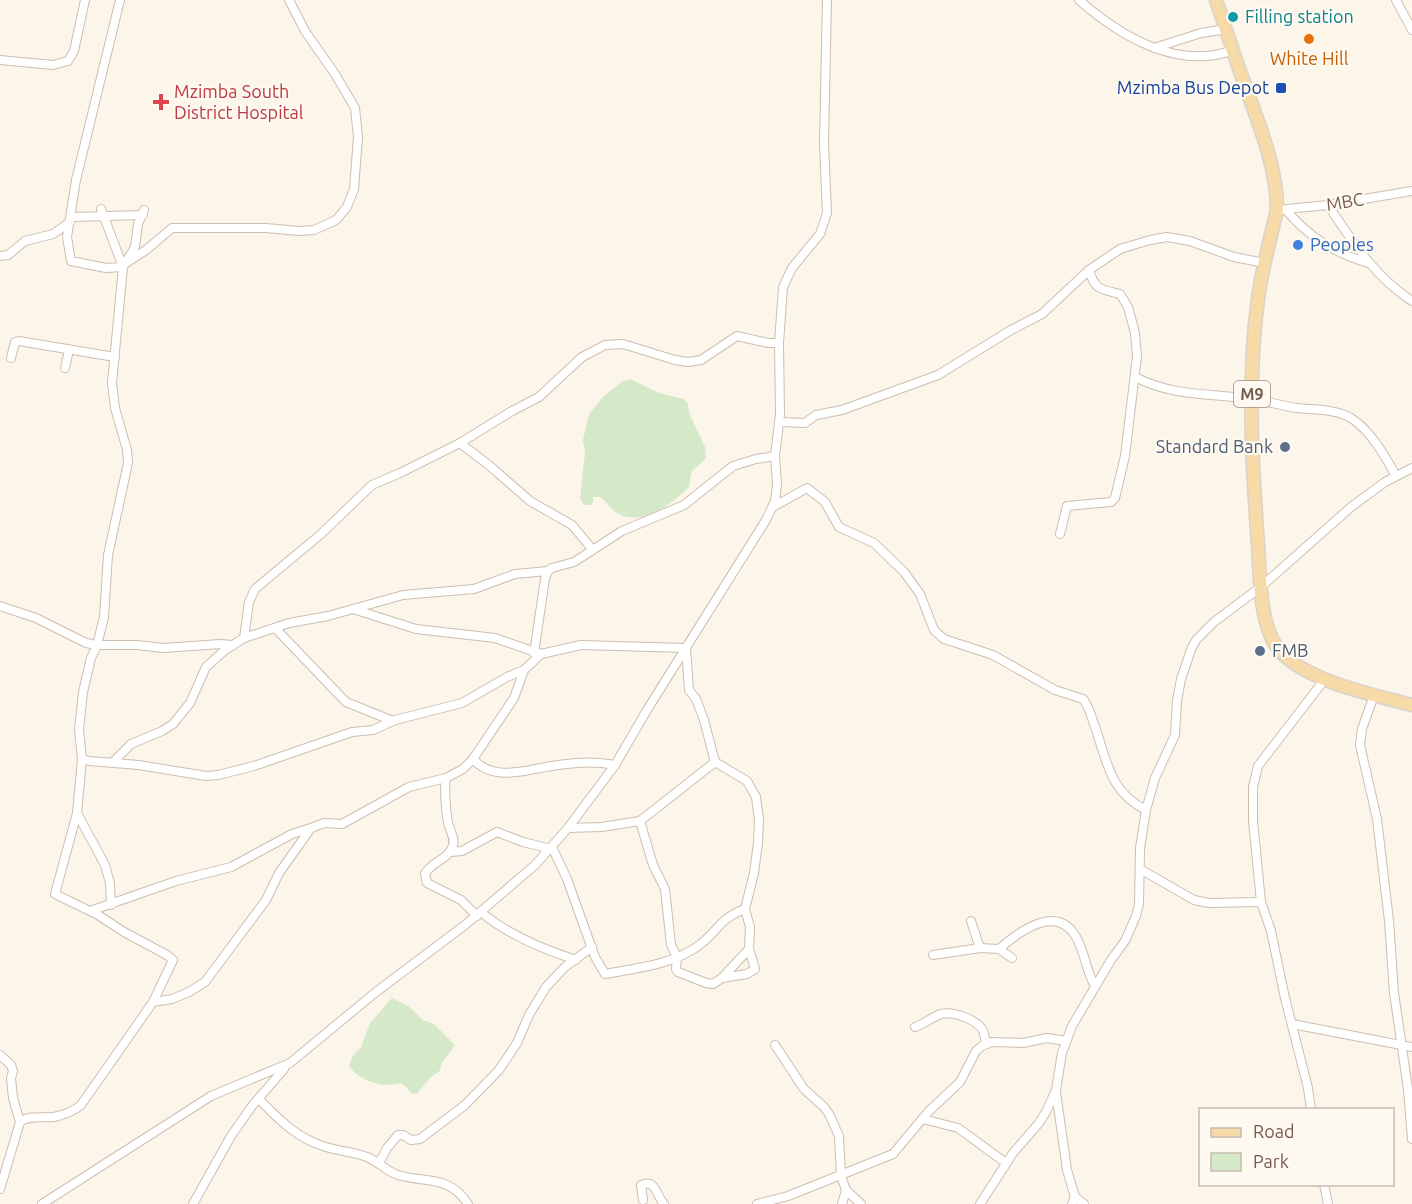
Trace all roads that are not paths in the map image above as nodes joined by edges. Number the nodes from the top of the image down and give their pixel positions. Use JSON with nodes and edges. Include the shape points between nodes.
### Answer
{"nodes":[{"id":1,"x":85,"y":0,"type":"edge"},
{"id":2,"x":120,"y":0,"type":"edge"},
{"id":3,"x":289,"y":0,"type":"edge"},
{"id":4,"x":827,"y":0,"type":"edge"},
{"id":5,"x":1079,"y":0,"type":"edge"},
{"id":6,"x":1216,"y":0,"type":"edge"},
{"id":7,"x":1396,"y":0,"type":"edge"},
{"id":8,"x":1226,"y":28,"type":"junction"},
{"id":9,"x":1412,"y":30,"type":"edge"},
{"id":10,"x":1154,"y":48,"type":"junction"},
{"id":11,"x":1233,"y":50,"type":"junction"},
{"id":12,"x":0,"y":60,"type":"edge"},
{"id":13,"x":1412,"y":191,"type":"edge"},
{"id":14,"x":1328,"y":205,"type":"junction"},
{"id":15,"x":1282,"y":210,"type":"junction"},
{"id":16,"x":102,"y":213,"type":"junction"},
{"id":17,"x":70,"y":219,"type":"junction"},
{"id":18,"x":0,"y":256,"type":"edge"},
{"id":19,"x":1265,"y":263,"type":"junction"},
{"id":20,"x":1368,"y":263,"type":"junction"},
{"id":21,"x":125,"y":265,"type":"junction"},
{"id":22,"x":1089,"y":270,"type":"junction"},
{"id":23,"x":1412,"y":301,"type":"edge"},
{"id":24,"x":779,"y":343,"type":"junction"},
{"id":25,"x":69,"y":350,"type":"junction"},
{"id":26,"x":115,"y":357,"type":"junction"},
{"id":27,"x":12,"y":358,"type":"dead end"},
{"id":28,"x":65,"y":368,"type":"dead end"},
{"id":29,"x":1135,"y":377,"type":"junction"},
{"id":30,"x":1252,"y":399,"type":"junction"},
{"id":31,"x":779,"y":422,"type":"junction"},
{"id":32,"x":460,"y":442,"type":"junction"},
{"id":33,"x":775,"y":456,"type":"junction"},
{"id":34,"x":1412,"y":468,"type":"edge"},
{"id":35,"x":1396,"y":476,"type":"junction"},
{"id":36,"x":773,"y":507,"type":"junction"},
{"id":37,"x":1060,"y":534,"type":"dead end"},
{"id":38,"x":593,"y":550,"type":"junction"},
{"id":39,"x":548,"y":571,"type":"junction"},
{"id":40,"x":1262,"y":586,"type":"junction"},
{"id":41,"x":0,"y":606,"type":"edge"},
{"id":42,"x":352,"y":609,"type":"junction"},
{"id":43,"x":275,"y":628,"type":"junction"},
{"id":44,"x":244,"y":638,"type":"junction"},
{"id":45,"x":96,"y":645,"type":"junction"},
{"id":46,"x":233,"y":645,"type":"junction"},
{"id":47,"x":686,"y":648,"type":"junction"},
{"id":48,"x":537,"y":653,"type":"junction"},
{"id":49,"x":524,"y":670,"type":"junction"},
{"id":50,"x":1325,"y":679,"type":"junction"},
{"id":51,"x":1374,"y":695,"type":"junction"},
{"id":52,"x":1412,"y":705,"type":"edge"},
{"id":53,"x":393,"y":721,"type":"junction"},
{"id":54,"x":82,"y":759,"type":"junction"},
{"id":55,"x":473,"y":759,"type":"junction"},
{"id":56,"x":113,"y":762,"type":"junction"},
{"id":57,"x":715,"y":762,"type":"junction"},
{"id":58,"x":615,"y":765,"type":"junction"},
{"id":59,"x":446,"y":778,"type":"junction"},
{"id":60,"x":1146,"y":810,"type":"junction"},
{"id":61,"x":77,"y":813,"type":"junction"},
{"id":62,"x":640,"y":821,"type":"junction"},
{"id":63,"x":311,"y":828,"type":"junction"},
{"id":64,"x":568,"y":828,"type":"junction"},
{"id":65,"x":552,"y":848,"type":"junction"},
{"id":66,"x":450,"y":852,"type":"junction"},
{"id":67,"x":1140,"y":869,"type":"junction"},
{"id":68,"x":1261,"y":902,"type":"junction"},
{"id":69,"x":111,"y":905,"type":"junction"},
{"id":70,"x":745,"y":909,"type":"junction"},
{"id":71,"x":90,"y":910,"type":"junction"},
{"id":72,"x":479,"y":914,"type":"junction"},
{"id":73,"x":971,"y":921,"type":"dead end"},
{"id":74,"x":592,"y":947,"type":"junction"},
{"id":75,"x":980,"y":948,"type":"junction"},
{"id":76,"x":749,"y":949,"type":"junction"},
{"id":77,"x":999,"y":949,"type":"junction"},
{"id":78,"x":933,"y":955,"type":"dead end"},
{"id":79,"x":677,"y":957,"type":"junction"},
{"id":80,"x":1012,"y":958,"type":"dead end"},
{"id":81,"x":576,"y":960,"type":"junction"},
{"id":82,"x":722,"y":978,"type":"junction"},
{"id":83,"x":1095,"y":986,"type":"junction"},
{"id":84,"x":153,"y":1002,"type":"junction"},
{"id":85,"x":1292,"y":1024,"type":"junction"},
{"id":86,"x":915,"y":1027,"type":"dead end"},
{"id":87,"x":1066,"y":1041,"type":"junction"},
{"id":88,"x":986,"y":1044,"type":"junction"},
{"id":89,"x":1401,"y":1044,"type":"junction"},
{"id":90,"x":776,"y":1045,"type":"dead end"},
{"id":91,"x":1412,"y":1047,"type":"edge"},
{"id":92,"x":0,"y":1055,"type":"edge"},
{"id":93,"x":290,"y":1063,"type":"junction"},
{"id":94,"x":1056,"y":1090,"type":"junction"},
{"id":95,"x":259,"y":1099,"type":"junction"},
{"id":96,"x":1311,"y":1108,"type":"edge"},
{"id":97,"x":923,"y":1119,"type":"junction"},
{"id":98,"x":20,"y":1122,"type":"junction"},
{"id":99,"x":1412,"y":1139,"type":"edge"},
{"id":100,"x":379,"y":1162,"type":"junction"},
{"id":101,"x":1006,"y":1163,"type":"junction"},
{"id":102,"x":841,"y":1176,"type":"junction"},
{"id":103,"x":1324,"y":1186,"type":"edge"},
{"id":104,"x":0,"y":1189,"type":"edge"},
{"id":105,"x":846,"y":1190,"type":"junction"},
{"id":106,"x":643,"y":1200,"type":"dead end"},
{"id":107,"x":787,"y":1200,"type":"edge"},
{"id":108,"x":1074,"y":1200,"type":"edge"},
{"id":109,"x":42,"y":1204,"type":"edge"},
{"id":110,"x":194,"y":1204,"type":"edge"},
{"id":111,"x":468,"y":1204,"type":"edge"},
{"id":112,"x":664,"y":1204,"type":"edge"},
{"id":113,"x":757,"y":1204,"type":"edge"},
{"id":114,"x":842,"y":1204,"type":"edge"},
{"id":115,"x":861,"y":1204,"type":"edge"},
{"id":116,"x":980,"y":1204,"type":"edge"},
{"id":117,"x":1084,"y":1204,"type":"edge"},
{"id":118,"x":1328,"y":1204,"type":"edge"}],
"edges":[{"from":1,"to":12,"type":"street","via":[[74,51],[68,61],[53,65]]},
{"from":2,"to":17,"type":"street"},
{"from":3,"to":21,"type":"street","via":[[356,108],[354,189],[347,207],[336,220],[314,230],[172,228]]},
{"from":4,"to":24,"type":"street","via":[[826,219],[820,234],[787,276]]},
{"from":5,"to":10,"type":"street","via":[[1108,24]]},
{"from":6,"to":8,"type":"main road","number":"M9"},
{"from":7,"to":9,"type":"street"},
{"from":8,"to":10,"type":"street"},
{"from":8,"to":11,"type":"main road","number":"M9"},
{"from":10,"to":11,"type":"street","via":[[1202,57]]},
{"from":11,"to":15,"type":"main road","number":"M9"},
{"from":13,"to":14,"type":"street","name":"MBC"},
{"from":14,"to":15,"type":"street","name":"MBC"},
{"from":14,"to":20,"type":"street"},
{"from":15,"to":19,"type":"main road","number":"M9"},
{"from":15,"to":20,"type":"street","via":[[1325,245]]},
{"from":16,"to":17,"type":"street"},
{"from":16,"to":21,"type":"street"},
{"from":16,"to":21,"type":"street","via":[[144,212],[135,247]]},
{"from":17,"to":18,"type":"street","via":[[53,234],[25,241],[8,255]]},
{"from":17,"to":21,"type":"street","via":[[67,244],[71,261],[106,268]]},
{"from":19,"to":22,"type":"street","via":[[1167,237],[1120,249]]},
{"from":19,"to":30,"type":"main road","number":"M9","via":[[1258,299]]},
{"from":20,"to":23,"type":"street"},
{"from":21,"to":26,"type":"street"},
{"from":22,"to":29,"type":"street","via":[[1099,289],[1120,294],[1128,307],[1135,333]]},
{"from":22,"to":31,"type":"street","via":[[1042,314],[938,375],[843,410],[816,415],[805,423]]},
{"from":24,"to":31,"type":"street"},
{"from":24,"to":32,"type":"street","via":[[737,336],[700,360],[688,362],[623,344],[605,345],[582,357],[544,394]]},
{"from":25,"to":26,"type":"street"},
{"from":25,"to":27,"type":"street","via":[[19,341],[15,342]]},
{"from":25,"to":28,"type":"street"},
{"from":26,"to":45,"type":"street","via":[[113,395],[128,463],[108,555],[105,608]]},
{"from":29,"to":30,"type":"street","via":[[1184,393]]},
{"from":29,"to":37,"type":"street","via":[[1125,456],[1114,498],[1111,502],[1067,506]]},
{"from":30,"to":35,"type":"street","via":[[1349,417],[1371,436]]},
{"from":30,"to":40,"type":"main road","number":"M9"},
{"from":31,"to":33,"type":"street"},
{"from":32,"to":38,"type":"street","via":[[530,501],[572,525]]},
{"from":32,"to":44,"type":"street","via":[[372,485],[321,534],[255,588]]},
{"from":33,"to":36,"type":"street","via":[[777,485]]},
{"from":33,"to":38,"type":"street","via":[[733,466],[684,505],[618,534]]},
{"from":34,"to":35,"type":"street"},
{"from":35,"to":40,"type":"street","via":[[1351,507]]},
{"from":36,"to":47,"type":"street"},
{"from":36,"to":60,"type":"street","via":[[807,488],[812,490],[829,507],[840,527],[880,547],[911,580],[937,634],[993,655],[1055,690],[1083,699],[1114,782],[1131,803]]},
{"from":38,"to":39,"type":"street"},
{"from":39,"to":42,"type":"street","via":[[515,574],[480,588],[403,595]]},
{"from":39,"to":48,"type":"street"},
{"from":40,"to":50,"type":"main road","number":"M9","via":[[1266,622],[1277,647],[1298,665]]},
{"from":40,"to":60,"type":"street","via":[[1214,622],[1192,647],[1181,679],[1175,735],[1155,778]]},
{"from":41,"to":45,"type":"street"},
{"from":42,"to":43,"type":"street"},
{"from":42,"to":48,"type":"street","via":[[416,629],[495,638]]},
{"from":43,"to":44,"type":"street"},
{"from":43,"to":53,"type":"street","via":[[346,702]]},
{"from":44,"to":46,"type":"street"},
{"from":45,"to":46,"type":"street"},
{"from":45,"to":54,"type":"street","via":[[82,702]]},
{"from":46,"to":56,"type":"street","via":[[206,667],[190,703],[173,724],[138,739]]},
{"from":47,"to":48,"type":"street","via":[[581,645]]},
{"from":47,"to":57,"type":"street","via":[[689,690],[704,720]]},
{"from":47,"to":58,"type":"street"},
{"from":48,"to":49,"type":"street"},
{"from":49,"to":53,"type":"street","via":[[462,703]]},
{"from":49,"to":55,"type":"street","via":[[514,698]]},
{"from":50,"to":51,"type":"main road","number":"M9"},
{"from":50,"to":68,"type":"street","via":[[1255,771],[1253,821]]},
{"from":51,"to":52,"type":"main road","number":"M9"},
{"from":51,"to":89,"type":"street","via":[[1360,745],[1377,819]]},
{"from":53,"to":56,"type":"street","via":[[218,775]]},
{"from":54,"to":56,"type":"street"},
{"from":54,"to":61,"type":"street"},
{"from":55,"to":58,"type":"street","via":[[483,768],[501,772],[571,763]]},
{"from":55,"to":59,"type":"street"},
{"from":57,"to":62,"type":"street"},
{"from":57,"to":70,"type":"street","via":[[747,781],[756,798],[757,854]]},
{"from":58,"to":64,"type":"street"},
{"from":59,"to":63,"type":"street","via":[[409,788],[342,824],[324,823]]},
{"from":59,"to":66,"type":"street","via":[[448,824],[454,843]]},
{"from":60,"to":67,"type":"street"},
{"from":61,"to":69,"type":"street","via":[[105,865]]},
{"from":61,"to":71,"type":"street","via":[[55,894]]},
{"from":62,"to":64,"type":"street"},
{"from":62,"to":79,"type":"street","via":[[665,889],[671,945]]},
{"from":63,"to":69,"type":"street","via":[[231,867],[176,881]]},
{"from":63,"to":84,"type":"street","via":[[279,873],[266,900],[205,982],[171,999]]},
{"from":64,"to":65,"type":"street"},
{"from":65,"to":66,"type":"street","via":[[497,832],[462,851]]},
{"from":65,"to":72,"type":"street"},
{"from":65,"to":74,"type":"street"},
{"from":66,"to":72,"type":"street","via":[[426,871],[425,879]]},
{"from":67,"to":68,"type":"street","via":[[1194,900]]},
{"from":67,"to":83,"type":"street","via":[[1136,916],[1125,941]]},
{"from":68,"to":85,"type":"street"},
{"from":69,"to":71,"type":"street"},
{"from":70,"to":76,"type":"street","via":[[750,927]]},
{"from":70,"to":79,"type":"street","via":[[723,920],[704,941]]},
{"from":71,"to":84,"type":"street","via":[[171,957],[172,965]]},
{"from":72,"to":81,"type":"street","via":[[514,936]]},
{"from":72,"to":93,"type":"street"},
{"from":73,"to":75,"type":"street"},
{"from":74,"to":79,"type":"street","via":[[605,974]]},
{"from":74,"to":81,"type":"street"},
{"from":75,"to":77,"type":"street"},
{"from":75,"to":78,"type":"street"},
{"from":76,"to":82,"type":"street"},
{"from":76,"to":82,"type":"street","via":[[754,970]]},
{"from":77,"to":80,"type":"street"},
{"from":77,"to":83,"type":"street","via":[[1032,925],[1061,923],[1075,934]]},
{"from":79,"to":82,"type":"street","via":[[676,969],[681,974],[709,984]]},
{"from":81,"to":100,"type":"street","via":[[546,987],[515,1047],[474,1097],[420,1139],[398,1135]]},
{"from":83,"to":87,"type":"street"},
{"from":84,"to":98,"type":"street","via":[[81,1105],[54,1117],[24,1118]]},
{"from":85,"to":89,"type":"street"},
{"from":85,"to":96,"type":"street"},
{"from":86,"to":88,"type":"street","via":[[941,1014],[956,1015],[979,1026]]},
{"from":87,"to":88,"type":"street","via":[[1053,1038]]},
{"from":87,"to":94,"type":"street"},
{"from":88,"to":97,"type":"street","via":[[976,1051],[960,1083]]},
{"from":89,"to":91,"type":"street"},
{"from":89,"to":99,"type":"street"},
{"from":90,"to":102,"type":"street","via":[[804,1089],[829,1114],[839,1136]]},
{"from":92,"to":98,"type":"street","via":[[13,1071],[13,1098]]},
{"from":93,"to":95,"type":"street"},
{"from":93,"to":109,"type":"street","via":[[211,1096]]},
{"from":94,"to":101,"type":"street","via":[[1039,1124]]},
{"from":94,"to":108,"type":"street"},
{"from":95,"to":100,"type":"street","via":[[304,1138]]},
{"from":95,"to":110,"type":"street","via":[[231,1136]]},
{"from":97,"to":101,"type":"street","via":[[958,1128]]},
{"from":97,"to":102,"type":"street","via":[[893,1154]]},
{"from":98,"to":104,"type":"street"},
{"from":100,"to":111,"type":"street","via":[[398,1175],[452,1187]]},
{"from":101,"to":116,"type":"street"},
{"from":102,"to":105,"type":"street"},
{"from":102,"to":107,"type":"street"},
{"from":103,"to":118,"type":"street"},
{"from":105,"to":114,"type":"street"},
{"from":105,"to":115,"type":"street"},
{"from":106,"to":112,"type":"street","via":[[644,1183],[654,1185]]},
{"from":107,"to":113,"type":"street"},
{"from":108,"to":117,"type":"street"}]}
